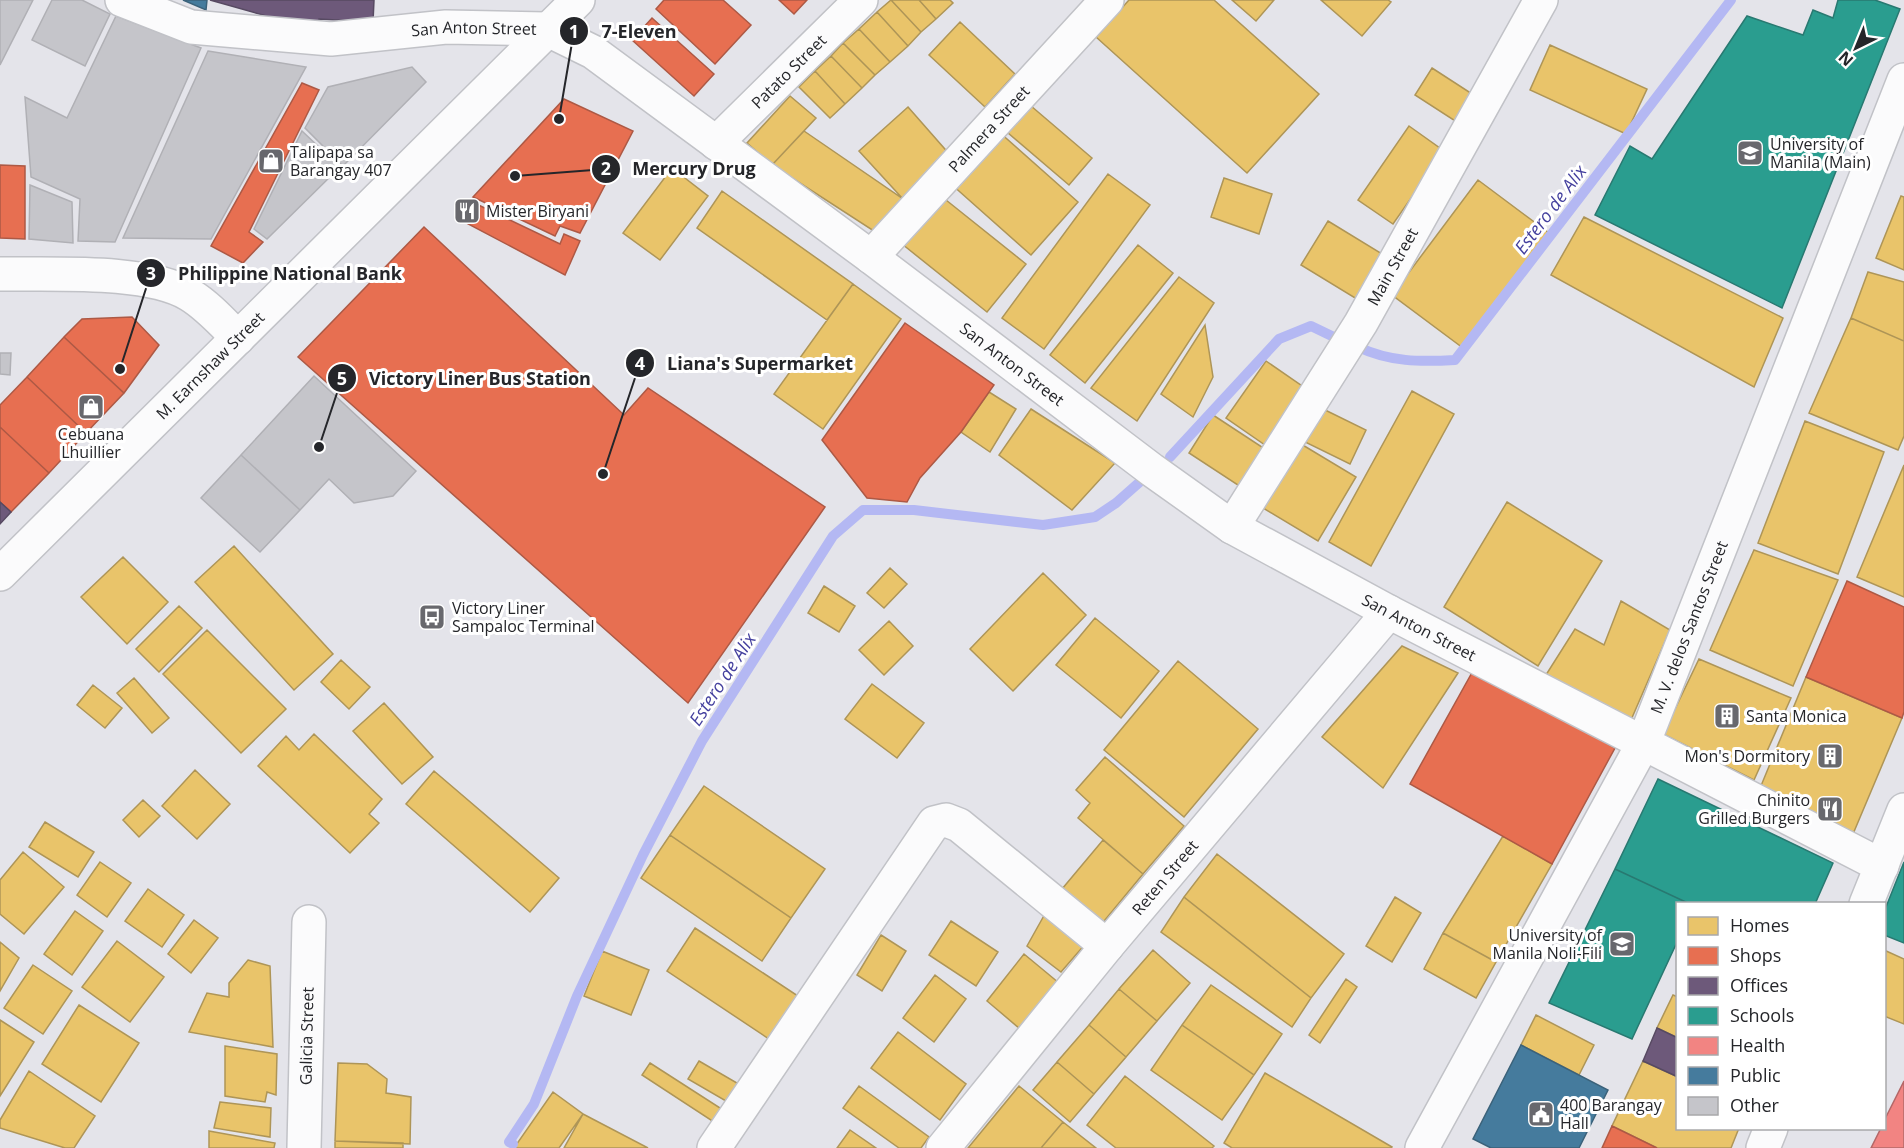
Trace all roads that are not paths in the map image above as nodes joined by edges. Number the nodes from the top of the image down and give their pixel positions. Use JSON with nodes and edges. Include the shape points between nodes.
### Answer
{"nodes":[{"id":1,"x":122,"y":0,"type":"edge"},
{"id":2,"x":578,"y":0,"type":"edge"},
{"id":3,"x":861,"y":0,"type":"edge"},
{"id":4,"x":1107,"y":0,"type":"edge"},
{"id":5,"x":1541,"y":0,"type":"edge"},
{"id":6,"x":546,"y":29,"type":"junction"},
{"id":7,"x":1904,"y":80,"type":"edge"},
{"id":8,"x":716,"y":143,"type":"junction"},
{"id":9,"x":871,"y":257,"type":"junction"},
{"id":10,"x":0,"y":274,"type":"edge"},
{"id":11,"x":238,"y":338,"type":"junction"},
{"id":12,"x":1232,"y":527,"type":"junction"},
{"id":13,"x":0,"y":574,"type":"edge"},
{"id":14,"x":1389,"y":612,"type":"junction"},
{"id":15,"x":1643,"y":744,"type":"junction"},
{"id":16,"x":1904,"y":810,"type":"edge"},
{"id":17,"x":1882,"y":866,"type":"junction"},
{"id":18,"x":1866,"y":902,"type":"edge"},
{"id":19,"x":309,"y":922,"type":"dead end"},
{"id":20,"x":1107,"y":946,"type":"junction"},
{"id":21,"x":1770,"y":1130,"type":"edge"},
{"id":22,"x":304,"y":1148,"type":"edge"},
{"id":23,"x":714,"y":1148,"type":"edge"},
{"id":24,"x":943,"y":1148,"type":"edge"},
{"id":25,"x":1422,"y":1148,"type":"edge"},
{"id":26,"x":1763,"y":1148,"type":"edge"}],
"edges":[{"from":1,"to":6,"type":"street","name":"San Anton Street","via":[[191,27],[331,39],[446,27]]},
{"from":2,"to":6,"type":"street","name":"M. Earnshaw Street"},
{"from":3,"to":8,"type":"street","name":"Patato Street"},
{"from":4,"to":9,"type":"street","name":"Palmera Street"},
{"from":5,"to":12,"type":"street","name":"Main Street","via":[[1361,323]]},
{"from":6,"to":8,"type":"street","name":"San Anton Street","via":[[592,52]]},
{"from":6,"to":11,"type":"street","name":"M. Earnshaw Street"},
{"from":7,"to":15,"type":"street","name":"M. V. delos Santos Street"},
{"from":8,"to":9,"type":"street","name":"San Anton Street"},
{"from":9,"to":12,"type":"street","name":"San Anton Street"},
{"from":10,"to":11,"type":"street","via":[[99,276],[167,284],[197,300]]},
{"from":11,"to":13,"type":"street","name":"M. Earnshaw Street"},
{"from":12,"to":14,"type":"street","name":"San Anton Street"},
{"from":14,"to":15,"type":"street","name":"San Anton Street"},
{"from":14,"to":20,"type":"street","name":"Reten Street"},
{"from":15,"to":17,"type":"street","name":"San Anton Street"},
{"from":15,"to":25,"type":"street","name":"M. V. delos Santos Street"},
{"from":16,"to":17,"type":"street"},
{"from":17,"to":18,"type":"street"},
{"from":19,"to":22,"type":"street","name":"Galicia Street"},
{"from":20,"to":23,"type":"street","via":[[959,825],[946,820],[934,823]]},
{"from":20,"to":24,"type":"street","name":"Reten Street"},
{"from":21,"to":26,"type":"street"}]}
